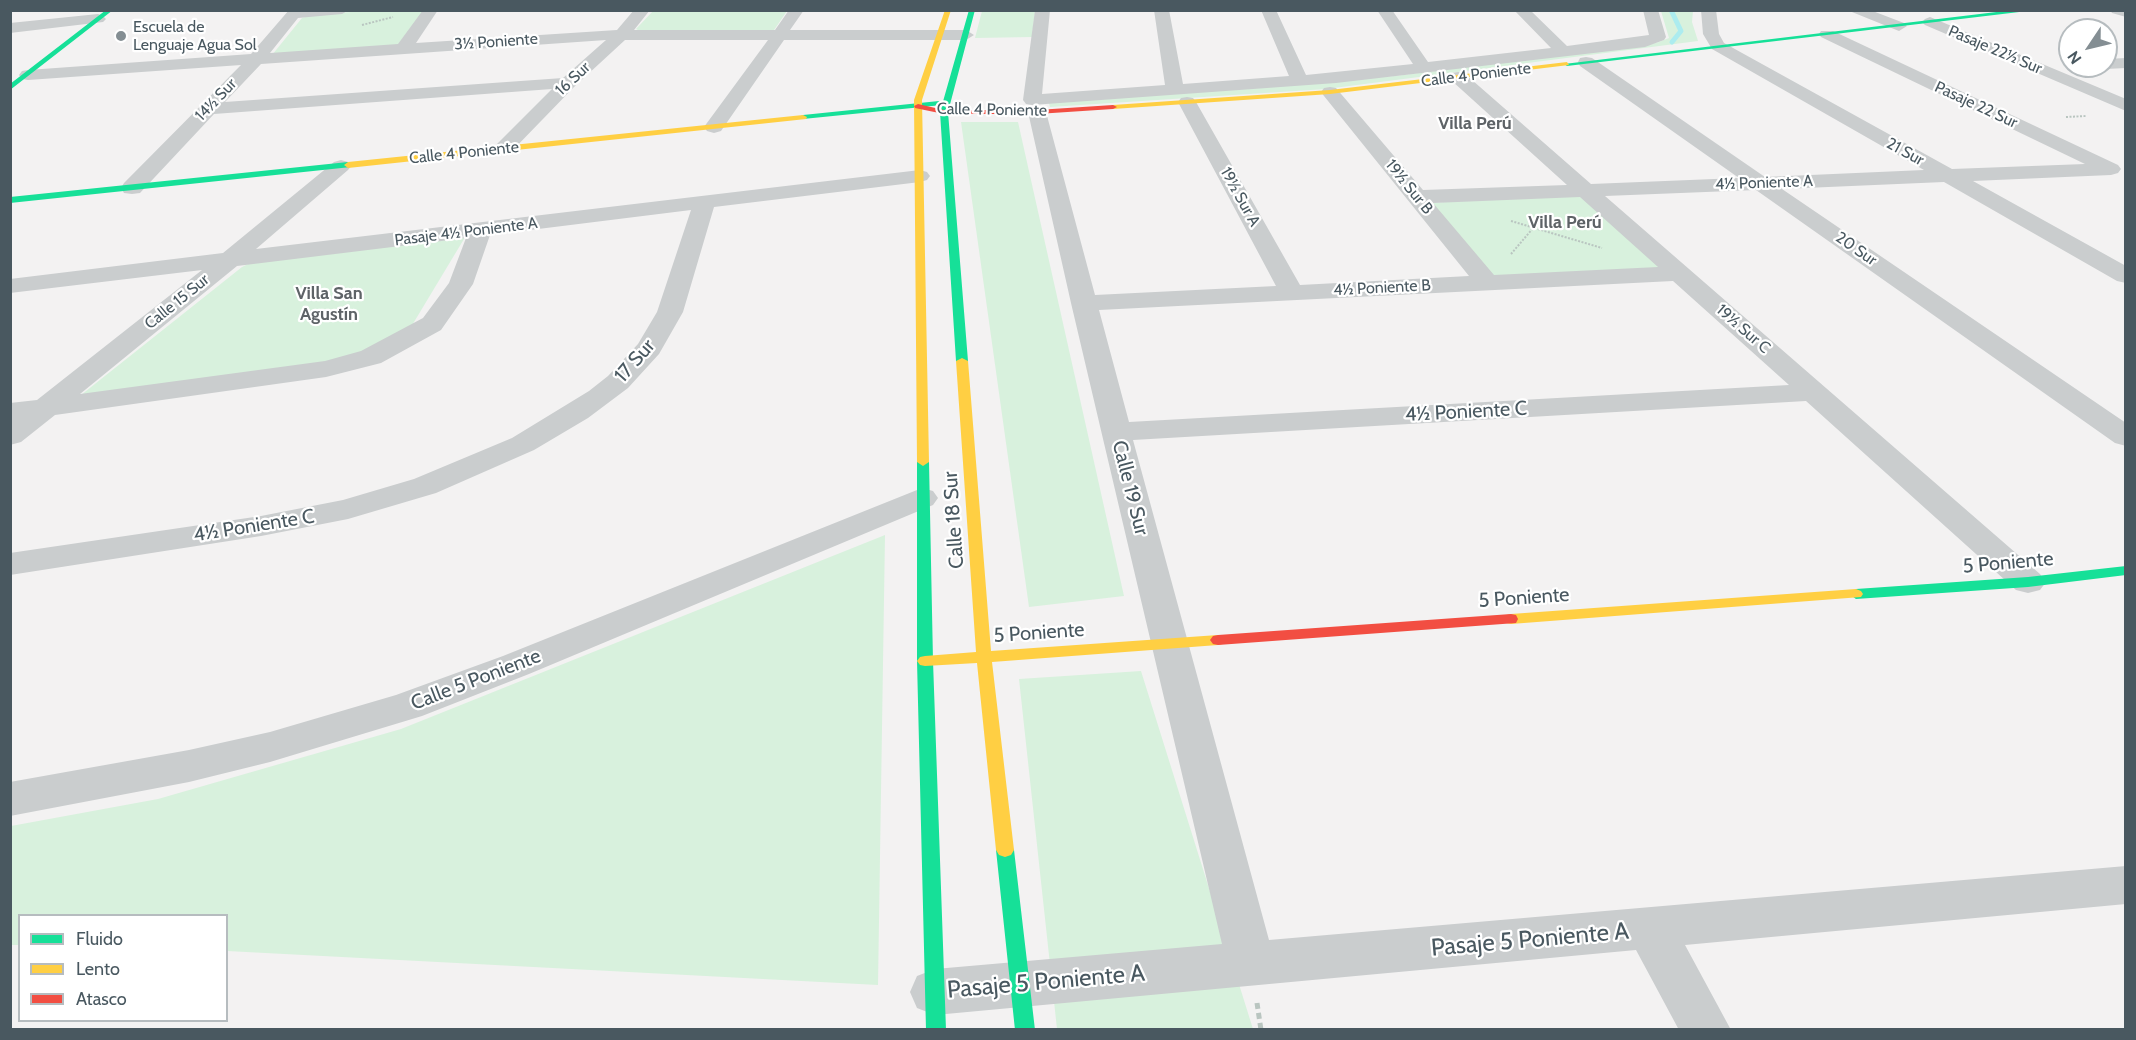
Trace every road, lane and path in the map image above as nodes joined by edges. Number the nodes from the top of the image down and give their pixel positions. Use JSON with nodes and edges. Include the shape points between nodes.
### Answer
{"nodes":[{"id":1,"x":342,"y":10,"type":"edge"},
{"id":2,"x":430,"y":10,"type":"edge"},
{"id":3,"x":643,"y":10,"type":"edge"},
{"id":4,"x":797,"y":10,"type":"edge"},
{"id":5,"x":948,"y":10,"type":"edge"},
{"id":6,"x":972,"y":10,"type":"edge"},
{"id":7,"x":1043,"y":10,"type":"edge"},
{"id":8,"x":1161,"y":10,"type":"edge"},
{"id":9,"x":1268,"y":10,"type":"edge"},
{"id":10,"x":1384,"y":10,"type":"edge"},
{"id":11,"x":1521,"y":10,"type":"edge"},
{"id":12,"x":1650,"y":10,"type":"edge"},
{"id":13,"x":1708,"y":10,"type":"edge"},
{"id":14,"x":1854,"y":10,"type":"edge"},
{"id":15,"x":2033,"y":10,"type":"edge"},
{"id":16,"x":2117,"y":10,"type":"edge"},
{"id":17,"x":296,"y":12,"type":"edge"},
{"id":18,"x":1996,"y":13,"type":"edge"},
{"id":19,"x":2126,"y":14,"type":"edge"},
{"id":20,"x":104,"y":15,"type":"edge"},
{"id":21,"x":394,"y":16,"type":"dead end"},
{"id":22,"x":1930,"y":22,"type":"junction"},
{"id":23,"x":362,"y":25,"type":"dead end"},
{"id":24,"x":1899,"y":26,"type":"junction"},
{"id":25,"x":10,"y":28,"type":"edge"},
{"id":26,"x":622,"y":34,"type":"junction"},
{"id":27,"x":782,"y":34,"type":"junction"},
{"id":28,"x":1827,"y":34,"type":"junction"},
{"id":29,"x":942,"y":35,"type":"junction"},
{"id":30,"x":966,"y":35,"type":"junction"},
{"id":31,"x":1718,"y":46,"type":"junction"},
{"id":32,"x":404,"y":48,"type":"junction"},
{"id":33,"x":1564,"y":52,"type":"junction"},
{"id":34,"x":256,"y":59,"type":"junction"},
{"id":35,"x":1586,"y":62,"type":"junction"},
{"id":36,"x":2058,"y":66,"type":"edge"},
{"id":37,"x":2034,"y":67,"type":"junction"},
{"id":38,"x":1424,"y":68,"type":"junction"},
{"id":39,"x":28,"y":75,"type":"junction"},
{"id":40,"x":1458,"y":77,"type":"junction"},
{"id":41,"x":1300,"y":81,"type":"junction"},
{"id":42,"x":568,"y":83,"type":"junction"},
{"id":43,"x":10,"y":88,"type":"edge"},
{"id":44,"x":1330,"y":92,"type":"junction"},
{"id":45,"x":1181,"y":96,"type":"junction"},
{"id":46,"x":918,"y":106,"type":"junction"},
{"id":47,"x":1035,"y":106,"type":"junction"},
{"id":48,"x":2126,"y":106,"type":"edge"},
{"id":49,"x":945,"y":107,"type":"junction"},
{"id":50,"x":206,"y":110,"type":"junction"},
{"id":51,"x":714,"y":127,"type":"junction"},
{"id":52,"x":503,"y":149,"type":"junction"},
{"id":53,"x":341,"y":166,"type":"junction"},
{"id":54,"x":2118,"y":172,"type":"edge"},
{"id":55,"x":920,"y":176,"type":"junction"},
{"id":56,"x":1947,"y":176,"type":"junction"},
{"id":57,"x":1760,"y":183,"type":"junction"},
{"id":58,"x":132,"y":188,"type":"junction"},
{"id":59,"x":1586,"y":190,"type":"junction"},
{"id":60,"x":1417,"y":197,"type":"junction"},
{"id":61,"x":10,"y":200,"type":"edge"},
{"id":62,"x":705,"y":202,"type":"junction"},
{"id":63,"x":1502,"y":219,"type":"dead end"},
{"id":64,"x":1534,"y":227,"type":"junction"},
{"id":65,"x":480,"y":230,"type":"junction"},
{"id":66,"x":1612,"y":252,"type":"dead end"},
{"id":67,"x":229,"y":261,"type":"junction"},
{"id":68,"x":1680,"y":273,"type":"junction"},
{"id":69,"x":2126,"y":276,"type":"edge"},
{"id":70,"x":1487,"y":282,"type":"junction"},
{"id":71,"x":10,"y":286,"type":"edge"},
{"id":72,"x":1292,"y":292,"type":"junction"},
{"id":73,"x":1084,"y":303,"type":"junction"},
{"id":74,"x":1815,"y":392,"type":"junction"},
{"id":75,"x":47,"y":407,"type":"junction"},
{"id":76,"x":10,"y":412,"type":"edge"},
{"id":77,"x":1117,"y":432,"type":"junction"},
{"id":78,"x":10,"y":436,"type":"edge"},
{"id":79,"x":2126,"y":437,"type":"edge"},
{"id":80,"x":491,"y":459,"type":"joint"},
{"id":81,"x":922,"y":498,"type":"junction"},
{"id":82,"x":10,"y":564,"type":"edge"},
{"id":83,"x":2126,"y":570,"type":"edge"},
{"id":84,"x":2028,"y":582,"type":"junction"},
{"id":85,"x":1169,"y":643,"type":"junction"},
{"id":86,"x":984,"y":656,"type":"junction"},
{"id":87,"x":925,"y":661,"type":"junction"},
{"id":88,"x":10,"y":799,"type":"edge"},
{"id":89,"x":2126,"y":885,"type":"edge"},
{"id":90,"x":1650,"y":929,"type":"junction"},
{"id":91,"x":1251,"y":963,"type":"junction"},
{"id":92,"x":1022,"y":984,"type":"junction"},
{"id":93,"x":935,"y":1011,"type":"edge"},
{"id":94,"x":1025,"y":1029,"type":"edge"},
{"id":95,"x":1706,"y":1029,"type":"edge"}],
"edges":[{"from":1,"to":17,"type":"street"},
{"from":2,"to":32,"type":"street"},
{"from":3,"to":26,"type":"street","name":"16 Sur"},
{"from":4,"to":27,"type":"street"},
{"from":5,"to":29,"type":"street","name":"Calle 18 Sur"},
{"from":6,"to":30,"type":"street","name":"Calle 18 Sur"},
{"from":7,"to":47,"type":"street","name":"Calle 19 Sur"},
{"from":8,"to":45,"type":"street","name":"19½ Sur A"},
{"from":9,"to":41,"type":"street"},
{"from":10,"to":38,"type":"street"},
{"from":11,"to":33,"type":"street"},
{"from":12,"to":33,"type":"street","name":"Calle 4 Poniente","via":[[1656,39]]},
{"from":13,"to":31,"type":"street","via":[[1711,34]]},
{"from":14,"to":24,"type":"street"},
{"from":15,"to":18,"type":"street","name":"Calle 4 Poniente"},
{"from":16,"to":19,"type":"street"},
{"from":17,"to":34,"type":"street","name":"14½ Sur"},
{"from":18,"to":22,"type":"street","name":"Calle 4 Poniente"},
{"from":20,"to":25,"type":"street"},
{"from":20,"to":39,"type":"street"},
{"from":21,"to":23,"type":"path"},
{"from":22,"to":24,"type":"street","name":"Calle 4 Poniente"},
{"from":22,"to":37,"type":"street","name":"Pasaje 22½ Sur"},
{"from":24,"to":28,"type":"street","name":"Calle 4 Poniente"},
{"from":26,"to":27,"type":"street","name":"3½ Poniente"},
{"from":26,"to":32,"type":"street","name":"3½ Poniente"},
{"from":26,"to":42,"type":"street","name":"16 Sur"},
{"from":27,"to":29,"type":"street","name":"3½ Poniente"},
{"from":27,"to":51,"type":"street"},
{"from":28,"to":31,"type":"street","name":"Calle 4 Poniente"},
{"from":28,"to":54,"type":"street","name":"Pasaje 22 Sur"},
{"from":29,"to":30,"type":"street","name":"3½ Poniente"},
{"from":29,"to":46,"type":"street","name":"Calle 18 Sur"},
{"from":30,"to":49,"type":"street","name":"Calle 18 Sur"},
{"from":31,"to":35,"type":"street","name":"Calle 4 Poniente"},
{"from":31,"to":56,"type":"street","name":"21 Sur"},
{"from":32,"to":34,"type":"street","name":"3½ Poniente"},
{"from":33,"to":38,"type":"street","name":"Calle 4 Poniente"},
{"from":34,"to":39,"type":"street","name":"3½ Poniente"},
{"from":34,"to":50,"type":"street","name":"14½ Sur"},
{"from":35,"to":40,"type":"street","name":"Calle 4 Poniente"},
{"from":35,"to":57,"type":"street","name":"20 Sur"},
{"from":36,"to":37,"type":"street"},
{"from":37,"to":48,"type":"street","name":"Pasaje 22½ Sur"},
{"from":38,"to":41,"type":"street","name":"Calle 4 Poniente"},
{"from":39,"to":43,"type":"street"},
{"from":40,"to":44,"type":"street","name":"Calle 4 Poniente"},
{"from":40,"to":59,"type":"street","name":"19½ Sur C"},
{"from":41,"to":45,"type":"street","name":"Calle 4 Poniente"},
{"from":42,"to":50,"type":"street"},
{"from":42,"to":52,"type":"street","name":"16 Sur"},
{"from":44,"to":45,"type":"street","name":"Calle 4 Poniente"},
{"from":44,"to":60,"type":"street","name":"19½ Sur B"},
{"from":45,"to":47,"type":"street","name":"Calle 4 Poniente"},
{"from":45,"to":72,"type":"street","name":"19½ Sur A"},
{"from":46,"to":49,"type":"street","name":"Calle 4 Poniente"},
{"from":46,"to":51,"type":"street","name":"Calle 4 Poniente"},
{"from":46,"to":55,"type":"street","name":"Calle 18 Sur"},
{"from":47,"to":49,"type":"street","name":"Calle 4 Poniente"},
{"from":47,"to":73,"type":"street","name":"Calle 19 Sur"},
{"from":49,"to":86,"type":"street","name":"Calle 18 Sur"},
{"from":50,"to":58,"type":"street","name":"14½ Sur"},
{"from":51,"to":52,"type":"street","name":"Calle 4 Poniente"},
{"from":52,"to":53,"type":"street","name":"Calle 4 Poniente"},
{"from":53,"to":58,"type":"street","name":"Calle 4 Poniente"},
{"from":53,"to":67,"type":"street","name":"Calle 15 Sur"},
{"from":54,"to":56,"type":"street","name":"4½ Poniente A"},
{"from":55,"to":62,"type":"street","name":"Pasaje 4½ Poniente A"},
{"from":55,"to":81,"type":"street","name":"Calle 18 Sur"},
{"from":56,"to":57,"type":"street","name":"4½ Poniente A"},
{"from":56,"to":69,"type":"street","name":"21 Sur"},
{"from":57,"to":59,"type":"street","name":"4½ Poniente A"},
{"from":57,"to":79,"type":"street","name":"20 Sur"},
{"from":58,"to":61,"type":"street","name":"Calle 4 Poniente"},
{"from":59,"to":60,"type":"street","name":"4½ Poniente A"},
{"from":59,"to":64,"type":"path"},
{"from":59,"to":68,"type":"street","name":"19½ Sur C"},
{"from":60,"to":70,"type":"street","name":"19½ Sur B"},
{"from":62,"to":65,"type":"street","name":"Pasaje 4½ Poniente A"},
{"from":62,"to":80,"type":"street","name":"17 Sur","via":[[670,312],[649,348],[618,382],[578,412]]},
{"from":63,"to":64,"type":"path"},
{"from":64,"to":66,"type":"path"},
{"from":64,"to":70,"type":"path"},
{"from":65,"to":67,"type":"street","name":"Pasaje 4½ Poniente A"},
{"from":65,"to":75,"type":"street","via":[[461,284],[432,324],[371,357],[326,369]]},
{"from":67,"to":71,"type":"street","name":"Pasaje 4½ Poniente A"},
{"from":67,"to":75,"type":"street","name":"Calle 15 Sur"},
{"from":68,"to":70,"type":"street","name":"4½ Poniente B"},
{"from":68,"to":74,"type":"street","name":"19½ Sur C"},
{"from":70,"to":72,"type":"street","name":"4½ Poniente B"},
{"from":72,"to":73,"type":"street","name":"4½ Poniente B"},
{"from":73,"to":77,"type":"street","name":"Calle 19 Sur"},
{"from":74,"to":77,"type":"street","name":"4½ Poniente C"},
{"from":74,"to":84,"type":"street","name":"19½ Sur C"},
{"from":75,"to":76,"type":"street"},
{"from":75,"to":78,"type":"street","name":"Calle 15 Sur"},
{"from":77,"to":85,"type":"street","name":"Calle 19 Sur"},
{"from":80,"to":82,"type":"street","name":"4½ Poniente C","via":[[408,492],[316,516]]},
{"from":81,"to":87,"type":"street","name":"Calle 18 Sur"},
{"from":81,"to":88,"type":"street","name":"Calle 5 Poniente","via":[[398,710],[201,763]]},
{"from":83,"to":84,"type":"street","name":"5 Poniente"},
{"from":84,"to":85,"type":"street","name":"5 Poniente"},
{"from":85,"to":86,"type":"street","name":"5 Poniente"},
{"from":85,"to":91,"type":"street","name":"Calle 19 Sur"},
{"from":86,"to":87,"type":"street","name":"5 Poniente"},
{"from":86,"to":92,"type":"street","name":"Calle 18 Sur"},
{"from":87,"to":93,"type":"street","name":"Calle 18 Sur"},
{"from":89,"to":90,"type":"street","name":"Pasaje 5 Poniente A"},
{"from":90,"to":91,"type":"street","name":"Pasaje 5 Poniente A"},
{"from":90,"to":95,"type":"street"},
{"from":91,"to":92,"type":"street","name":"Pasaje 5 Poniente A"},
{"from":92,"to":93,"type":"street","name":"Pasaje 5 Poniente A"},
{"from":92,"to":94,"type":"street","name":"Calle 18 Sur"}]}
